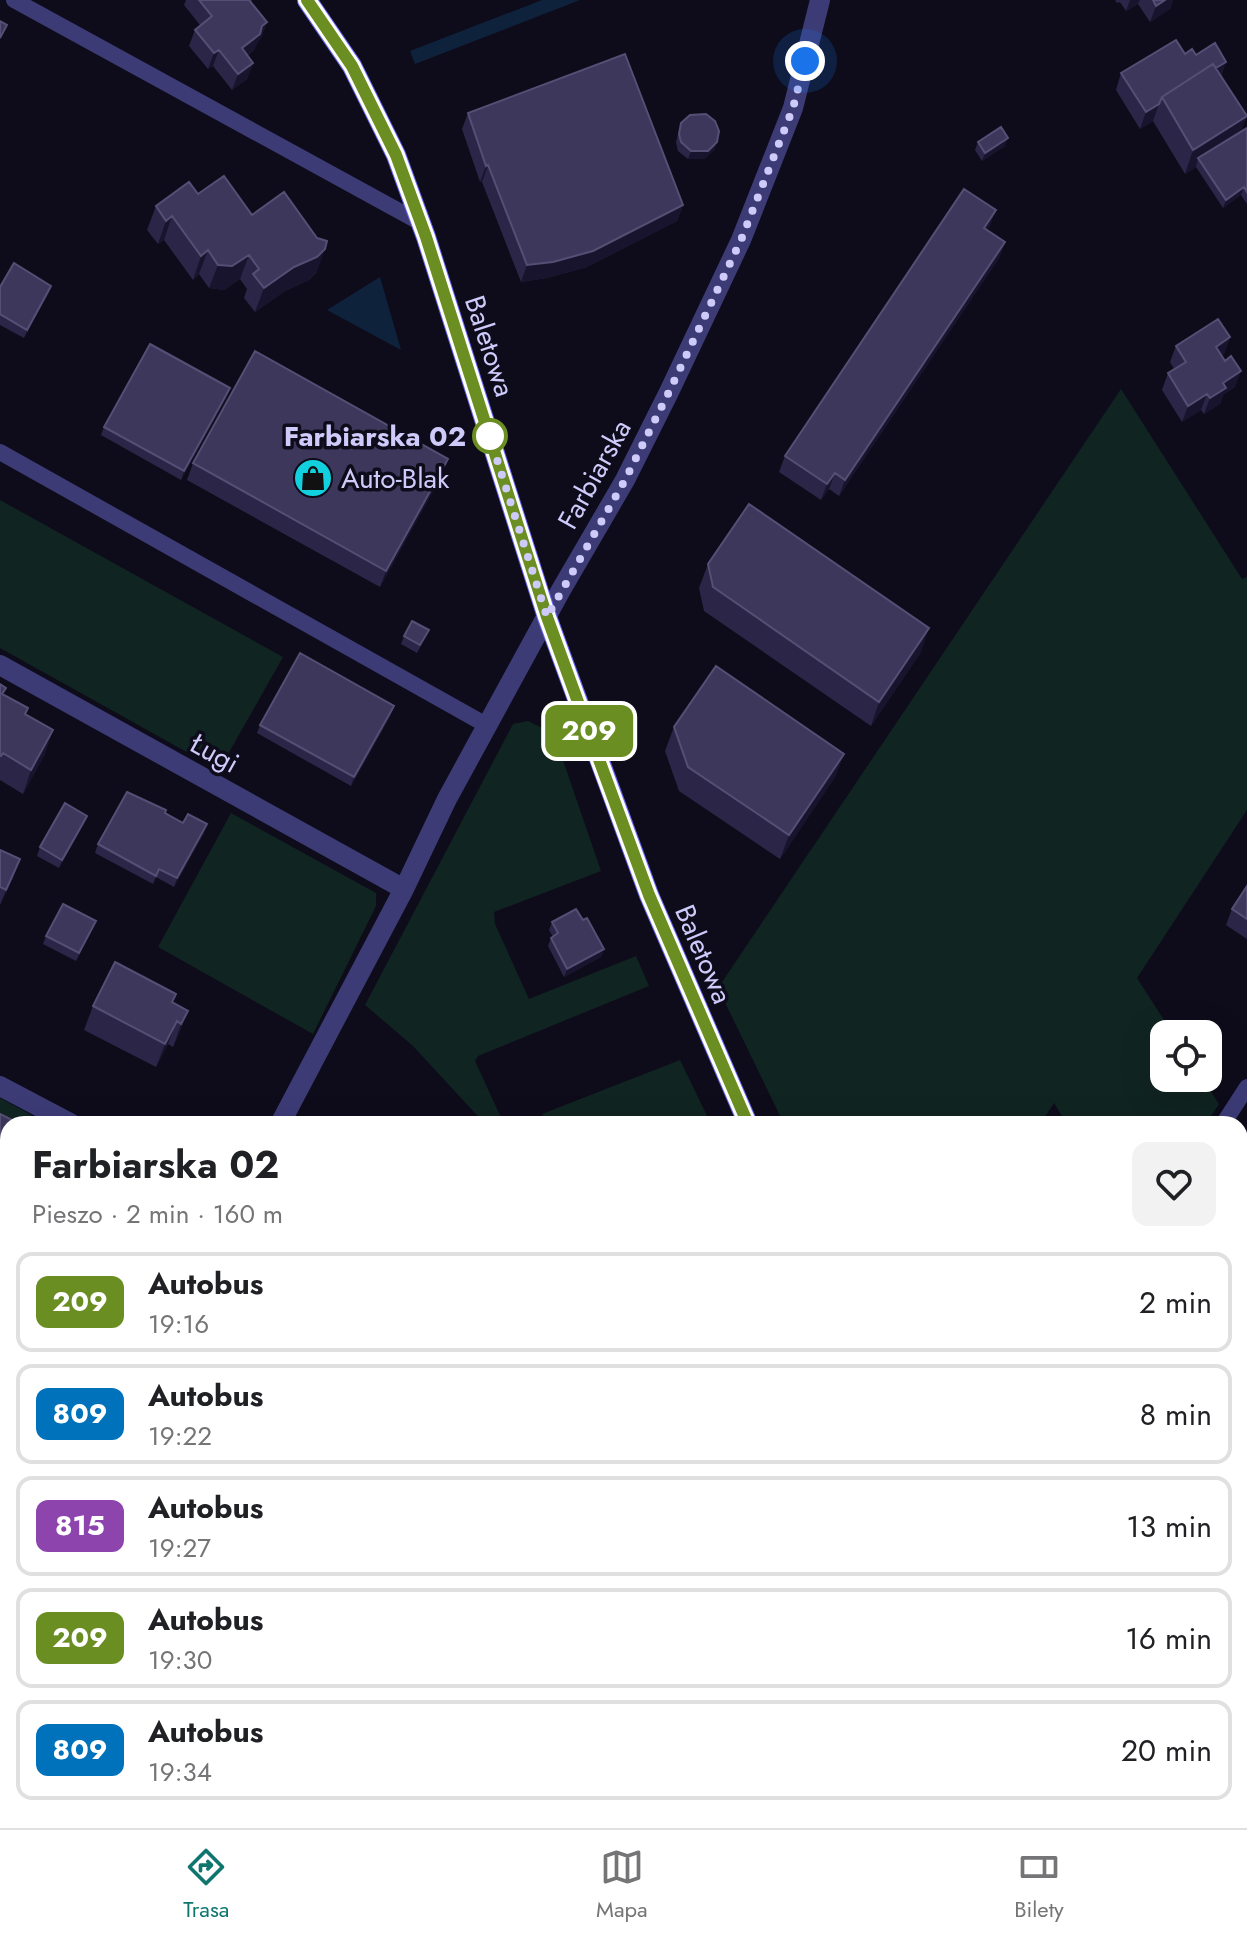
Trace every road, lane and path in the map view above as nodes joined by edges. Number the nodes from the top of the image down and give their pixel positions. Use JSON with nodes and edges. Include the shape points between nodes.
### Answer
{"nodes":[{"id":1,"x":14,"y":0,"type":"edge"},
{"id":2,"x":307,"y":0,"type":"edge"},
{"id":3,"x":820,"y":0,"type":"edge"},
{"id":4,"x":421,"y":223,"type":"junction"},
{"id":5,"x":0,"y":452,"type":"edge"},
{"id":6,"x":547,"y":617,"type":"junction"},
{"id":7,"x":0,"y":665,"type":"edge"},
{"id":8,"x":488,"y":726,"type":"junction"},
{"id":9,"x":404,"y":889,"type":"junction"},
{"id":10,"x":0,"y":1086,"type":"edge"},
{"id":11,"x":1247,"y":1087,"type":"edge"},
{"id":12,"x":57,"y":1116,"type":"edge"},
{"id":13,"x":284,"y":1116,"type":"edge"},
{"id":14,"x":745,"y":1116,"type":"edge"},
{"id":15,"x":1228,"y":1116,"type":"edge"}],
"edges":[{"from":1,"to":4,"type":"lane"},
{"from":2,"to":4,"type":"street","name":"Baletowa","via":[[374,107]]},
{"from":3,"to":6,"type":"street","name":"Farbiarska","via":[[793,108],[741,240],[631,467]]},
{"from":4,"to":6,"type":"street","name":"Baletowa"},
{"from":5,"to":8,"type":"lane"},
{"from":6,"to":8,"type":"street","name":"Farbiarska"},
{"from":6,"to":14,"type":"street","name":"Baletowa","via":[[649,895]]},
{"from":7,"to":9,"type":"street","name":"Ługi"},
{"from":8,"to":9,"type":"street","name":"Farbiarska"},
{"from":9,"to":13,"type":"street","name":"Farbiarska"},
{"from":10,"to":12,"type":"street"},
{"from":11,"to":15,"type":"lane"}]}
